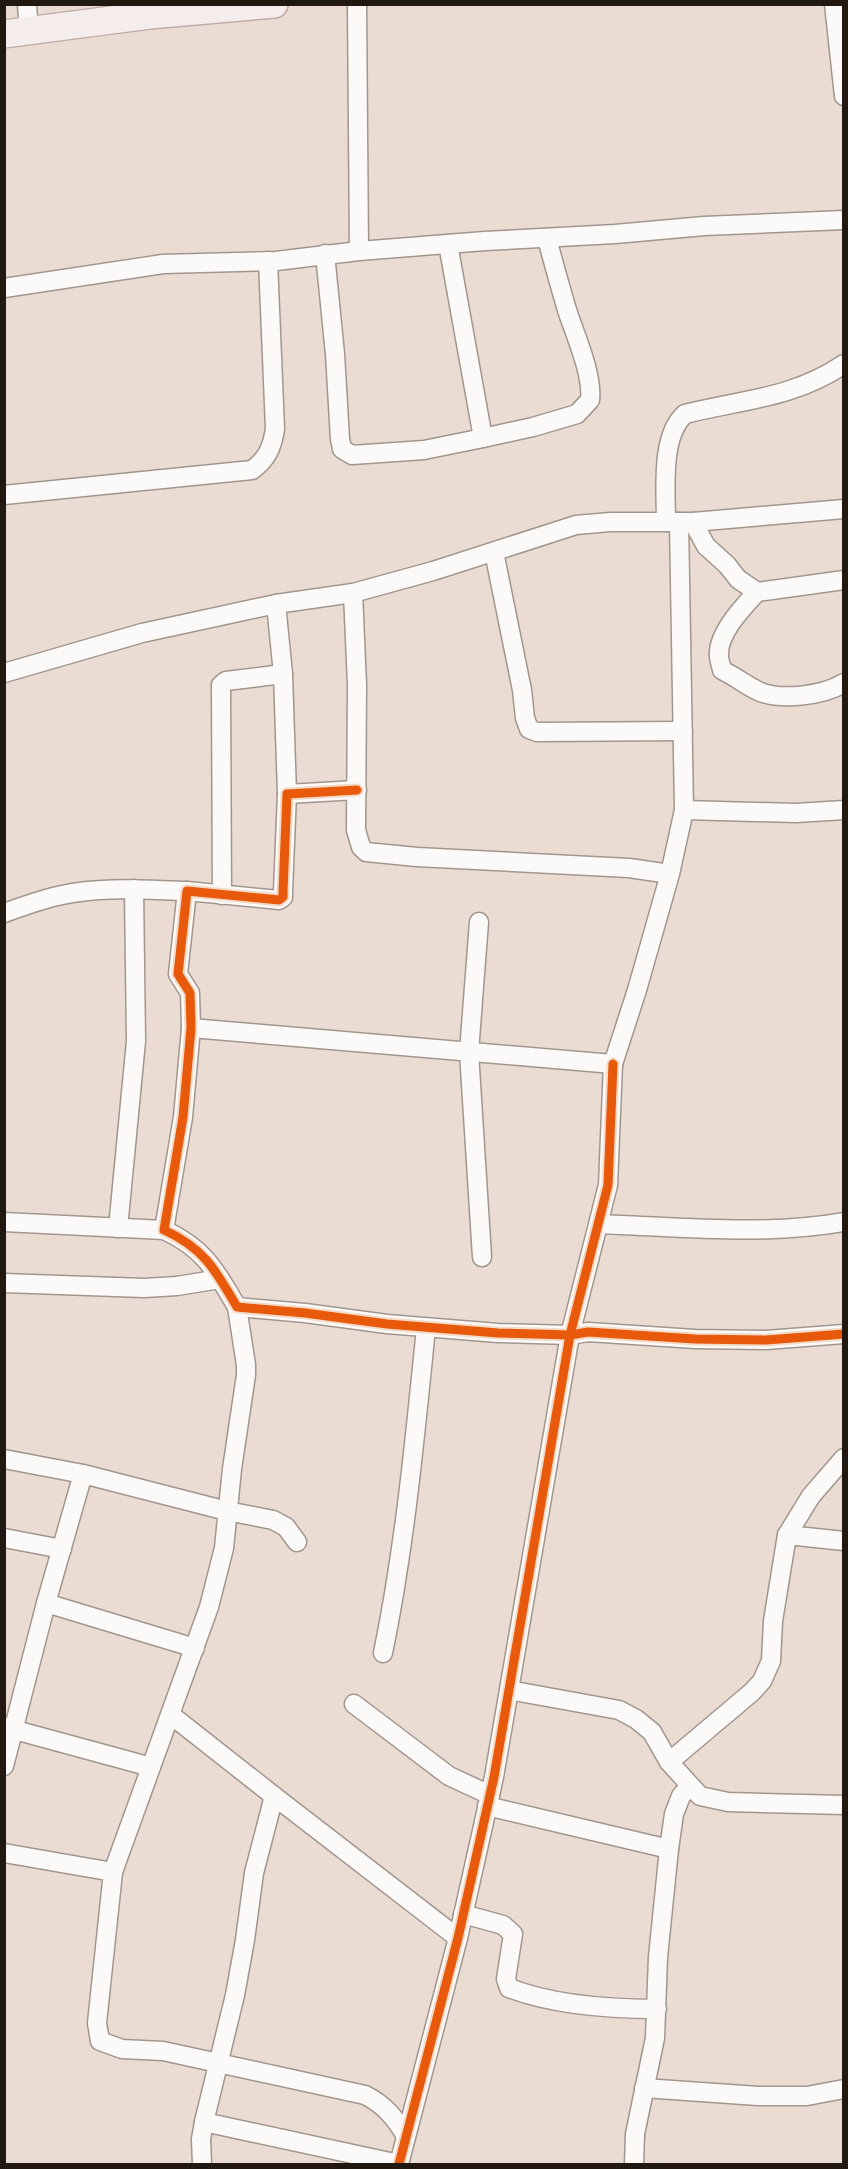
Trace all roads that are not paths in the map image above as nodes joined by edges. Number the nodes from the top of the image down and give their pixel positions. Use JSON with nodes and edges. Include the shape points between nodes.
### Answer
{"nodes":[{"id":1,"x":27,"y":4,"type":"edge"},
{"id":2,"x":274,"y":4,"type":"edge"},
{"id":3,"x":357,"y":4,"type":"edge"},
{"id":4,"x":834,"y":4,"type":"edge"},
{"id":5,"x":220,"y":7,"type":"edge"},
{"id":6,"x":150,"y":10,"type":"edge"},
{"id":7,"x":17,"y":33,"type":"edge"},
{"id":8,"x":843,"y":96,"type":"edge"},
{"id":9,"x":843,"y":220,"type":"edge"},
{"id":10,"x":547,"y":238,"type":"junction"},
{"id":11,"x":448,"y":244,"type":"junction"},
{"id":12,"x":359,"y":251,"type":"junction"},
{"id":13,"x":326,"y":254,"type":"junction"},
{"id":14,"x":268,"y":261,"type":"junction"},
{"id":15,"x":4,"y":288,"type":"edge"},
{"id":16,"x":843,"y":364,"type":"edge"},
{"id":17,"x":483,"y":438,"type":"junction"},
{"id":18,"x":4,"y":495,"type":"edge"},
{"id":19,"x":843,"y":509,"type":"edge"},
{"id":20,"x":679,"y":522,"type":"junction"},
{"id":21,"x":494,"y":552,"type":"junction"},
{"id":22,"x":843,"y":580,"type":"edge"},
{"id":23,"x":353,"y":592,"type":"junction"},
{"id":24,"x":757,"y":592,"type":"junction"},
{"id":25,"x":276,"y":604,"type":"junction"},
{"id":26,"x":4,"y":673,"type":"edge"},
{"id":27,"x":283,"y":674,"type":"junction"},
{"id":28,"x":843,"y":683,"type":"edge"},
{"id":29,"x":683,"y":731,"type":"junction"},
{"id":30,"x":357,"y":790,"type":"junction"},
{"id":31,"x":287,"y":794,"type":"junction"},
{"id":32,"x":684,"y":810,"type":"junction"},
{"id":33,"x":843,"y":810,"type":"edge"},
{"id":34,"x":670,"y":874,"type":"junction"},
{"id":35,"x":134,"y":889,"type":"junction"},
{"id":36,"x":187,"y":891,"type":"junction"},
{"id":37,"x":222,"y":895,"type":"junction"},
{"id":38,"x":4,"y":913,"type":"edge"},
{"id":39,"x":479,"y":922,"type":"dead end"},
{"id":40,"x":191,"y":1028,"type":"junction"},
{"id":41,"x":469,"y":1052,"type":"junction"},
{"id":42,"x":613,"y":1064,"type":"junction"},
{"id":43,"x":4,"y":1222,"type":"edge"},
{"id":44,"x":843,"y":1222,"type":"edge"},
{"id":45,"x":599,"y":1224,"type":"junction"},
{"id":46,"x":118,"y":1228,"type":"junction"},
{"id":47,"x":164,"y":1230,"type":"junction"},
{"id":48,"x":482,"y":1257,"type":"dead end"},
{"id":49,"x":220,"y":1279,"type":"junction"},
{"id":50,"x":4,"y":1283,"type":"edge"},
{"id":51,"x":237,"y":1307,"type":"junction"},
{"id":52,"x":426,"y":1328,"type":"junction"},
{"id":53,"x":843,"y":1334,"type":"edge"},
{"id":54,"x":570,"y":1335,"type":"junction"},
{"id":55,"x":843,"y":1458,"type":"edge"},
{"id":56,"x":4,"y":1459,"type":"edge"},
{"id":57,"x":83,"y":1474,"type":"junction"},
{"id":58,"x":227,"y":1511,"type":"junction"},
{"id":59,"x":787,"y":1535,"type":"junction"},
{"id":60,"x":4,"y":1538,"type":"edge"},
{"id":61,"x":843,"y":1541,"type":"edge"},
{"id":62,"x":297,"y":1542,"type":"dead end"},
{"id":63,"x":62,"y":1549,"type":"junction"},
{"id":64,"x":46,"y":1603,"type":"junction"},
{"id":65,"x":195,"y":1648,"type":"junction"},
{"id":66,"x":383,"y":1653,"type":"dead end"},
{"id":67,"x":509,"y":1690,"type":"junction"},
{"id":68,"x":354,"y":1704,"type":"dead end"},
{"id":69,"x":171,"y":1715,"type":"junction"},
{"id":70,"x":9,"y":1728,"type":"edge"},
{"id":71,"x":669,"y":1762,"type":"junction"},
{"id":72,"x":4,"y":1766,"type":"edge"},
{"id":73,"x":151,"y":1767,"type":"junction"},
{"id":74,"x":690,"y":1786,"type":"junction"},
{"id":75,"x":273,"y":1796,"type":"junction"},
{"id":76,"x":489,"y":1800,"type":"junction"},
{"id":77,"x":843,"y":1805,"type":"edge"},
{"id":78,"x":669,"y":1849,"type":"junction"},
{"id":79,"x":4,"y":1853,"type":"edge"},
{"id":80,"x":113,"y":1872,"type":"junction"},
{"id":81,"x":463,"y":1914,"type":"junction"},
{"id":82,"x":458,"y":1938,"type":"junction"},
{"id":83,"x":657,"y":2009,"type":"junction"},
{"id":84,"x":219,"y":2064,"type":"junction"},
{"id":85,"x":644,"y":2088,"type":"junction"},
{"id":86,"x":843,"y":2089,"type":"edge"},
{"id":87,"x":204,"y":2122,"type":"junction"},
{"id":88,"x":406,"y":2136,"type":"junction"},
{"id":89,"x":202,"y":2164,"type":"edge"},
{"id":90,"x":399,"y":2164,"type":"edge"},
{"id":91,"x":634,"y":2164,"type":"edge"}],
"edges":[{"from":1,"to":7,"type":"street"},
{"from":2,"to":5,"type":"main road"},
{"from":3,"to":12,"type":"street"},
{"from":4,"to":8,"type":"street"},
{"from":5,"to":6,"type":"main road"},
{"from":6,"to":7,"type":"main road"},
{"from":9,"to":10,"type":"street"},
{"from":10,"to":11,"type":"street"},
{"from":10,"to":17,"type":"street","via":[[583,360],[590,400],[577,414]]},
{"from":11,"to":12,"type":"street"},
{"from":11,"to":17,"type":"street"},
{"from":12,"to":13,"type":"street"},
{"from":13,"to":14,"type":"street"},
{"from":13,"to":17,"type":"street","via":[[342,449],[352,454],[424,450]]},
{"from":14,"to":15,"type":"street","via":[[163,264]]},
{"from":14,"to":18,"type":"street","via":[[275,429],[263,462],[252,470]]},
{"from":16,"to":20,"type":"street","via":[[829,374],[772,397],[686,414],[678,421],[671,434],[668,457]]},
{"from":19,"to":20,"type":"street"},
{"from":20,"to":21,"type":"street","via":[[576,525]]},
{"from":20,"to":24,"type":"street","via":[[738,579]]},
{"from":20,"to":29,"type":"street"},
{"from":21,"to":23,"type":"street"},
{"from":21,"to":29,"type":"street","via":[[529,729]]},
{"from":22,"to":24,"type":"street"},
{"from":23,"to":25,"type":"street"},
{"from":23,"to":30,"type":"street"},
{"from":24,"to":28,"type":"street","via":[[721,639],[718,654],[722,670],[770,696],[815,694]]},
{"from":25,"to":26,"type":"street","via":[[142,633]]},
{"from":25,"to":27,"type":"street"},
{"from":27,"to":31,"type":"street"},
{"from":27,"to":37,"type":"street","via":[[221,685]]},
{"from":29,"to":32,"type":"street"},
{"from":30,"to":31,"type":"street"},
{"from":30,"to":34,"type":"street","via":[[356,830],[366,852],[629,868]]},
{"from":31,"to":37,"type":"street","via":[[283,897],[271,900]]},
{"from":32,"to":33,"type":"street"},
{"from":32,"to":34,"type":"street"},
{"from":34,"to":42,"type":"street"},
{"from":35,"to":36,"type":"street"},
{"from":35,"to":38,"type":"street","via":[[64,894]]},
{"from":35,"to":46,"type":"street","via":[[136,1041]]},
{"from":36,"to":37,"type":"street"},
{"from":36,"to":40,"type":"street","via":[[178,974],[190,993]]},
{"from":39,"to":41,"type":"street"},
{"from":40,"to":41,"type":"street"},
{"from":40,"to":47,"type":"street","via":[[183,1118]]},
{"from":41,"to":42,"type":"street"},
{"from":41,"to":48,"type":"street"},
{"from":42,"to":45,"type":"street","via":[[608,1185]]},
{"from":43,"to":46,"type":"street"},
{"from":44,"to":45,"type":"street","via":[[758,1230]]},
{"from":45,"to":54,"type":"street"},
{"from":46,"to":47,"type":"street"},
{"from":47,"to":49,"type":"street","via":[[190,1244]]},
{"from":49,"to":50,"type":"street","via":[[144,1288]]},
{"from":49,"to":51,"type":"street"},
{"from":51,"to":52,"type":"street"},
{"from":51,"to":58,"type":"street","via":[[246,1375]]},
{"from":52,"to":54,"type":"street"},
{"from":52,"to":66,"type":"street","via":[[407,1517]]},
{"from":53,"to":54,"type":"street","via":[[766,1340],[588,1332]]},
{"from":54,"to":67,"type":"street"},
{"from":55,"to":59,"type":"street","via":[[811,1496]]},
{"from":56,"to":57,"type":"street"},
{"from":57,"to":58,"type":"street"},
{"from":57,"to":63,"type":"street"},
{"from":58,"to":62,"type":"street","via":[[273,1520],[286,1527]]},
{"from":58,"to":65,"type":"street","via":[[224,1548]]},
{"from":59,"to":61,"type":"street"},
{"from":59,"to":71,"type":"street","via":[[773,1621],[771,1661],[762,1681]]},
{"from":60,"to":63,"type":"street"},
{"from":63,"to":64,"type":"street"},
{"from":64,"to":65,"type":"street"},
{"from":64,"to":70,"type":"street"},
{"from":65,"to":69,"type":"street"},
{"from":67,"to":71,"type":"street","via":[[619,1710],[652,1732]]},
{"from":67,"to":76,"type":"street"},
{"from":68,"to":76,"type":"street","via":[[449,1776]]},
{"from":69,"to":73,"type":"street"},
{"from":69,"to":75,"type":"street"},
{"from":70,"to":72,"type":"street"},
{"from":70,"to":73,"type":"street"},
{"from":71,"to":74,"type":"street"},
{"from":73,"to":80,"type":"street"},
{"from":74,"to":77,"type":"street","via":[[700,1796],[728,1802]]},
{"from":74,"to":78,"type":"street","via":[[674,1814]]},
{"from":75,"to":82,"type":"street"},
{"from":75,"to":84,"type":"street","via":[[254,1873],[245,1940]]},
{"from":76,"to":78,"type":"street"},
{"from":76,"to":81,"type":"street"},
{"from":78,"to":83,"type":"street"},
{"from":79,"to":80,"type":"street"},
{"from":80,"to":84,"type":"street","via":[[97,2023],[100,2042]]},
{"from":81,"to":82,"type":"street"},
{"from":81,"to":83,"type":"street","via":[[503,1925],[513,1934],[506,1979],[509,1988],[559,2001]]},
{"from":82,"to":88,"type":"street"},
{"from":83,"to":85,"type":"street"},
{"from":84,"to":87,"type":"street"},
{"from":84,"to":88,"type":"street","via":[[365,2095],[386,2108]]},
{"from":85,"to":86,"type":"street","via":[[758,2096],[807,2096]]},
{"from":85,"to":91,"type":"street"},
{"from":87,"to":89,"type":"street"},
{"from":87,"to":90,"type":"street"},
{"from":88,"to":90,"type":"street"}]}
